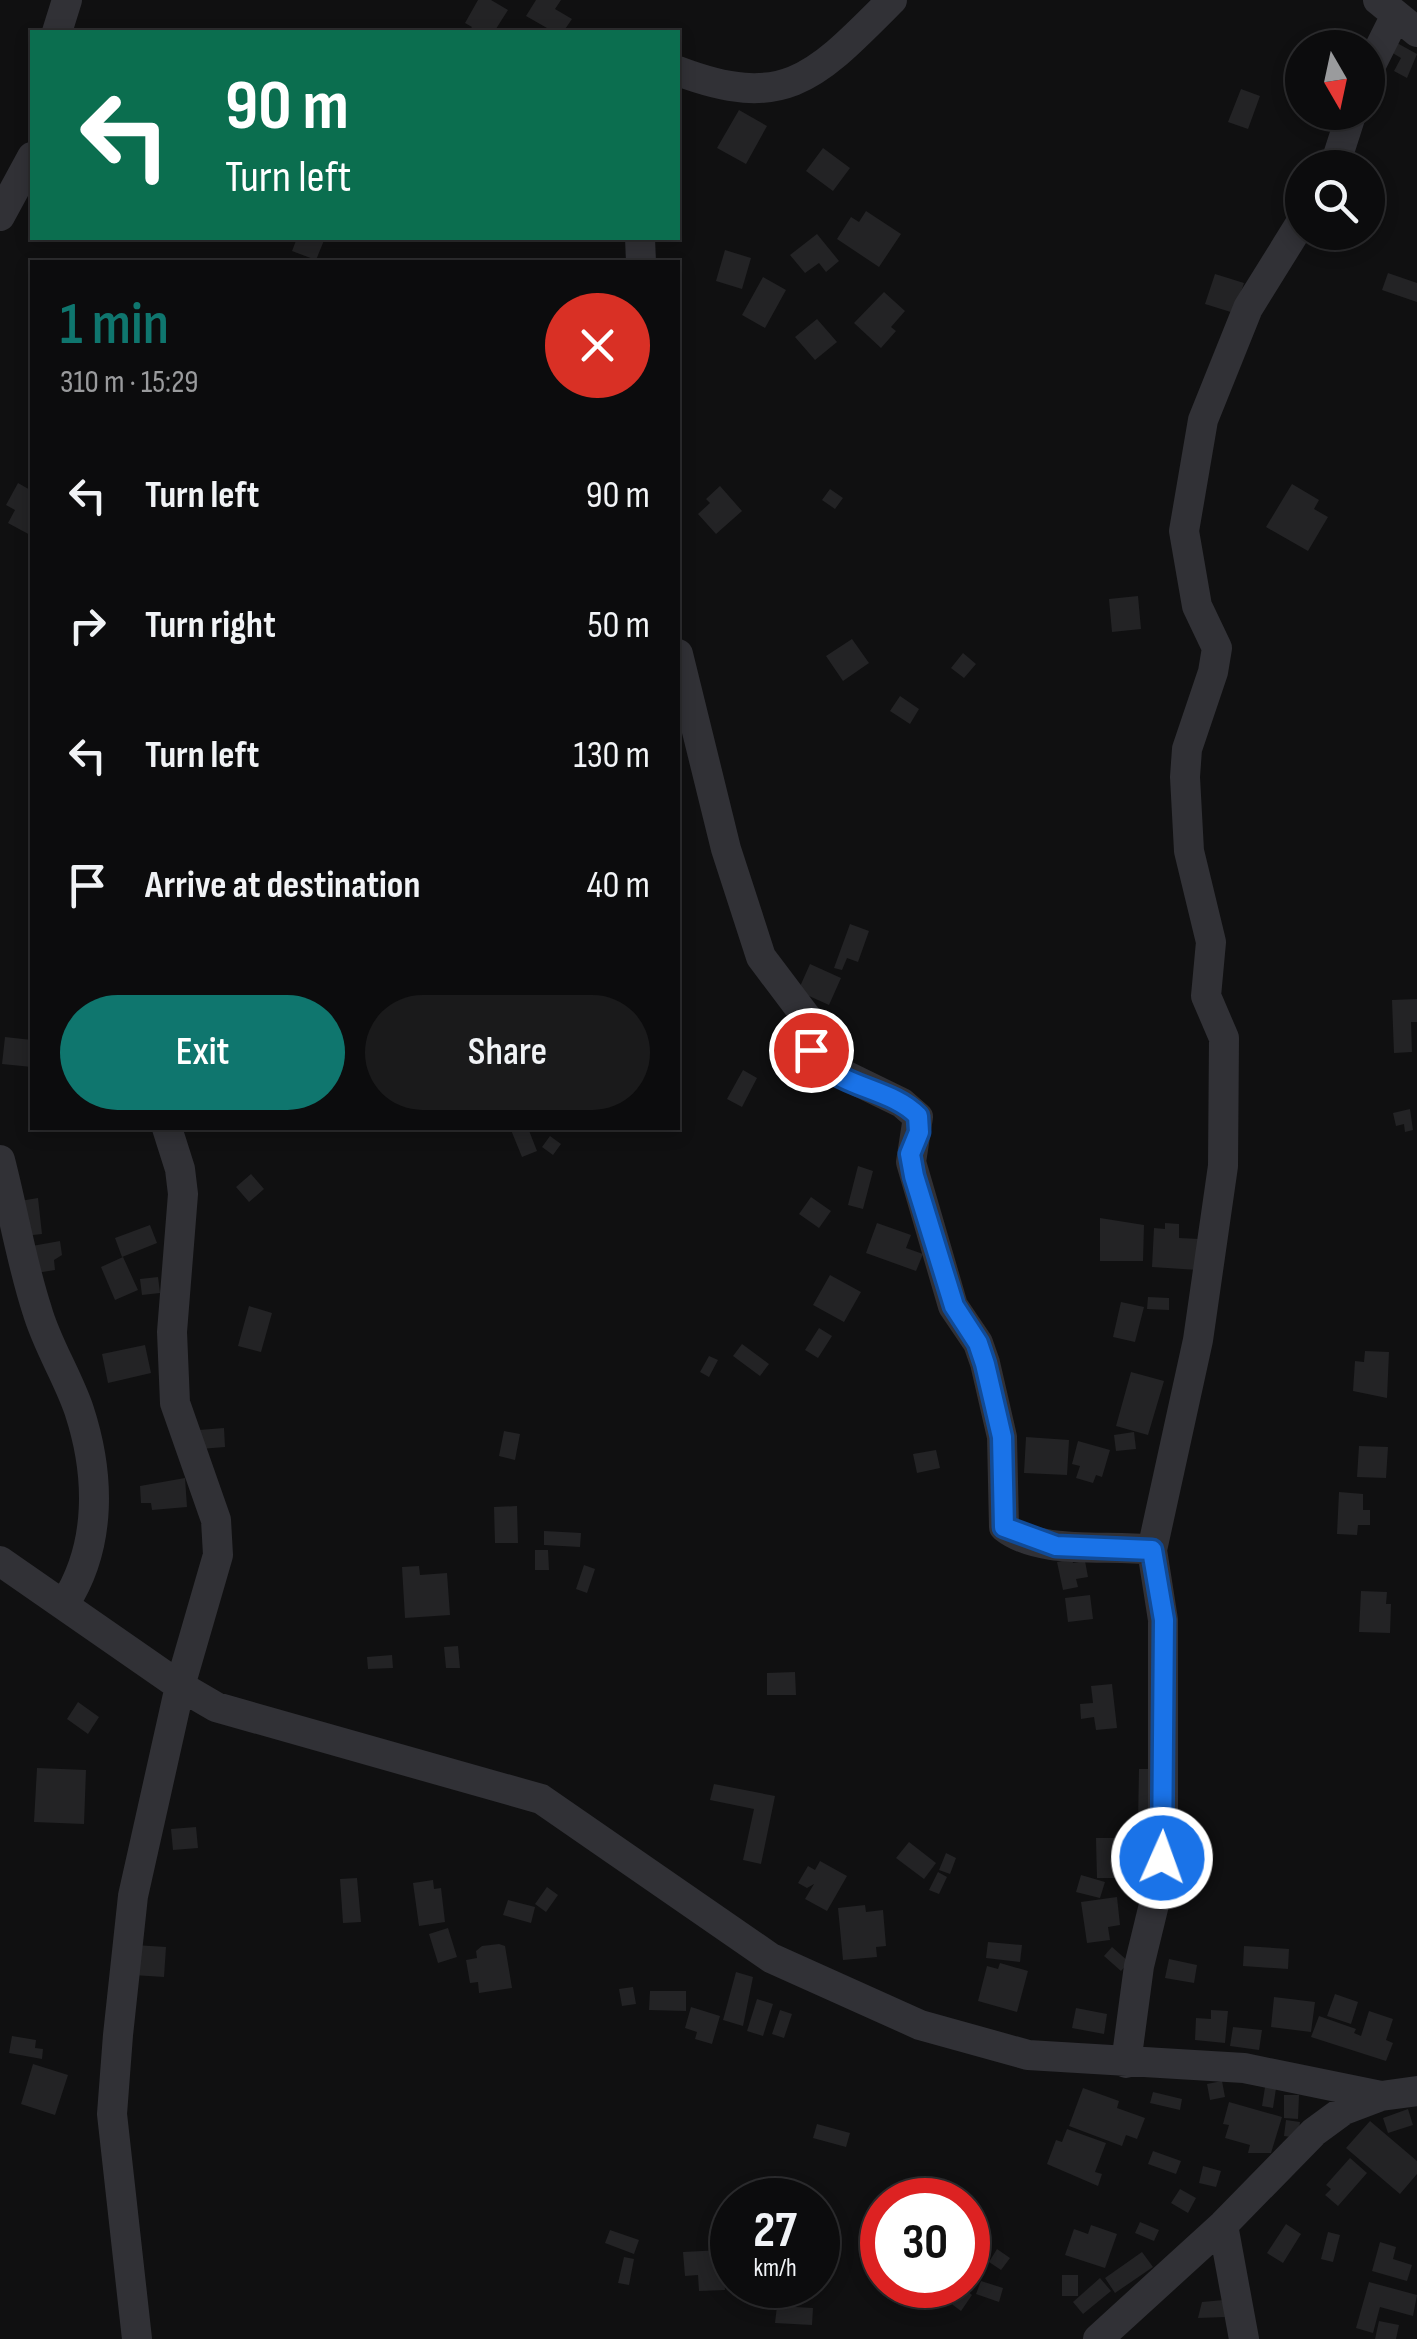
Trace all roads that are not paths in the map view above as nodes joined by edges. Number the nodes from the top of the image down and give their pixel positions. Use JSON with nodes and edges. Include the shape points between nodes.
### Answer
{"nodes":[{"id":1,"x":67,"y":0,"type":"edge"},
{"id":2,"x":892,"y":0,"type":"edge"},
{"id":3,"x":1397,"y":16,"type":"edge"},
{"id":4,"x":58,"y":30,"type":"edge"},
{"id":5,"x":1385,"y":39,"type":"edge"},
{"id":6,"x":680,"y":71,"type":"edge"},
{"id":7,"x":30,"y":161,"type":"edge"},
{"id":8,"x":0,"y":216,"type":"edge"},
{"id":9,"x":1285,"y":248,"type":"edge"},
{"id":10,"x":680,"y":662,"type":"edge"},
{"id":11,"x":167,"y":1130,"type":"edge"},
{"id":12,"x":0,"y":1160,"type":"edge"},
{"id":13,"x":1152,"y":1550,"type":"junction"},
{"id":14,"x":0,"y":1561,"type":"edge"},
{"id":15,"x":66,"y":1603,"type":"junction"},
{"id":16,"x":180,"y":1686,"type":"junction"},
{"id":17,"x":1126,"y":2063,"type":"junction"},
{"id":18,"x":1417,"y":2091,"type":"edge"},
{"id":19,"x":1381,"y":2096,"type":"junction"},
{"id":20,"x":1223,"y":2225,"type":"junction"},
{"id":21,"x":137,"y":2339,"type":"edge"},
{"id":22,"x":1098,"y":2339,"type":"edge"},
{"id":23,"x":1244,"y":2339,"type":"edge"}],
"edges":[{"from":1,"to":4,"type":"street"},
{"from":2,"to":6,"type":"street","via":[[813,72],[781,88],[723,88]]},
{"from":3,"to":5,"type":"street"},
{"from":7,"to":8,"type":"street"},
{"from":9,"to":13,"type":"street","via":[[1248,308],[1203,420],[1185,520],[1194,594],[1216,648],[1184,777],[1189,851],[1211,942],[1206,996],[1224,1038],[1223,1166],[1198,1340]]},
{"from":10,"to":13,"type":"street","via":[[726,849],[761,957],[807,1018],[818,1062],[918,1116],[910,1154],[914,1176],[954,1306],[978,1343],[1002,1437],[1004,1527],[1056,1546]]},
{"from":11,"to":16,"type":"street","via":[[183,1194],[172,1332],[175,1402],[216,1520],[218,1556]]},
{"from":12,"to":15,"type":"street","via":[[42,1328],[80,1413],[94,1488],[90,1553]]},
{"from":13,"to":17,"type":"street","via":[[1164,1620],[1163,1838]]},
{"from":14,"to":15,"type":"street"},
{"from":15,"to":16,"type":"street"},
{"from":16,"to":17,"type":"street","via":[[216,1706],[541,1799],[770,1958],[920,2025],[1003,2051]]},
{"from":16,"to":21,"type":"street","via":[[133,1896],[112,2114]]},
{"from":17,"to":19,"type":"street","via":[[1244,2068]]},
{"from":18,"to":19,"type":"street"},
{"from":19,"to":20,"type":"street","via":[[1344,2110],[1314,2132]]},
{"from":20,"to":22,"type":"street"},
{"from":20,"to":23,"type":"street"}]}
